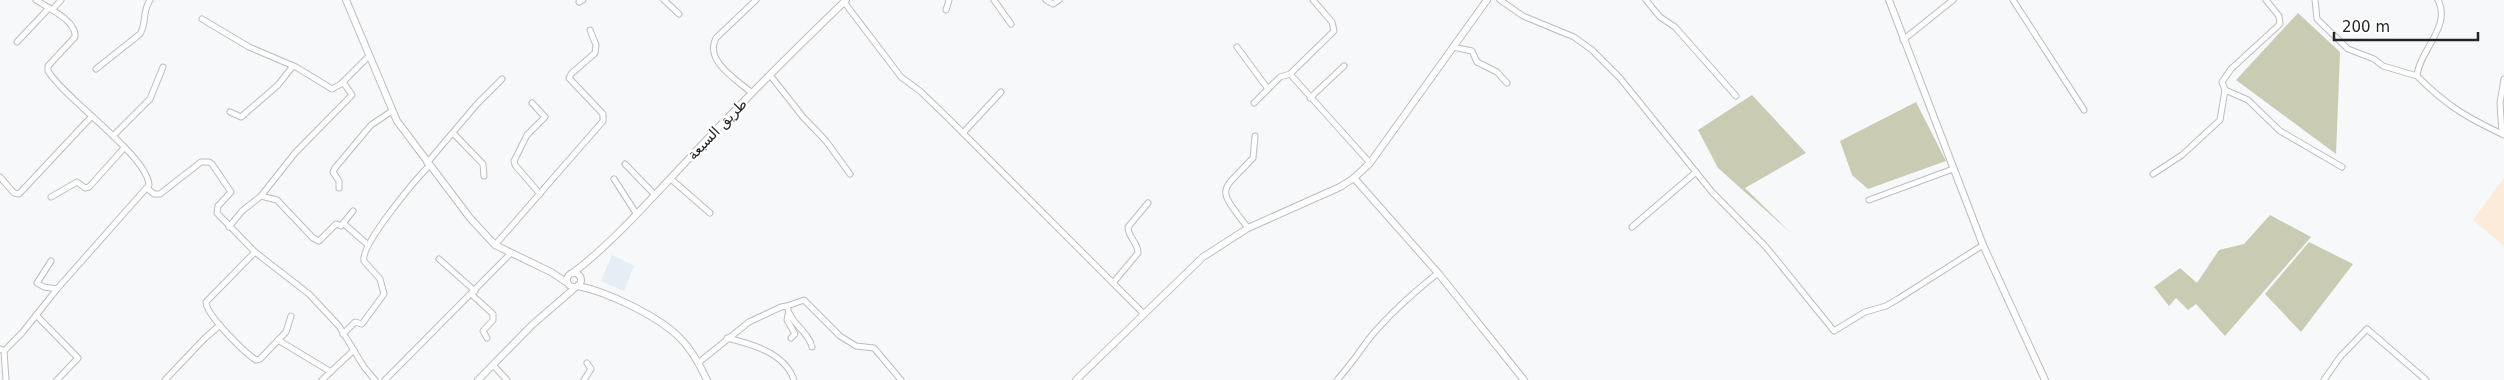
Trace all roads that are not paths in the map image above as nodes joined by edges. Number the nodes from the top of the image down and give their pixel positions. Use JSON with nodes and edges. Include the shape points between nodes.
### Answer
{"nodes":[{"id":1,"x":36,"y":0,"type":"edge"},
{"id":2,"x":61,"y":0,"type":"edge"},
{"id":3,"x":150,"y":0,"type":"edge"},
{"id":4,"x":346,"y":0,"type":"edge"},
{"id":5,"x":664,"y":0,"type":"edge"},
{"id":6,"x":756,"y":0,"type":"edge"},
{"id":7,"x":949,"y":0,"type":"edge"},
{"id":8,"x":994,"y":0,"type":"edge"},
{"id":9,"x":1046,"y":0,"type":"edge"},
{"id":10,"x":1059,"y":0,"type":"edge"},
{"id":11,"x":1313,"y":0,"type":"edge"},
{"id":12,"x":1488,"y":0,"type":"edge"},
{"id":13,"x":1500,"y":0,"type":"edge"},
{"id":14,"x":1646,"y":0,"type":"edge"},
{"id":15,"x":1889,"y":0,"type":"edge"},
{"id":16,"x":1953,"y":0,"type":"edge"},
{"id":17,"x":2013,"y":0,"type":"edge"},
{"id":18,"x":2266,"y":0,"type":"edge"},
{"id":19,"x":2315,"y":0,"type":"edge"},
{"id":20,"x":2438,"y":0,"type":"edge"},
{"id":21,"x":845,"y":1,"type":"edge"},
{"id":22,"x":50,"y":9,"type":"junction"},
{"id":23,"x":946,"y":10,"type":"dead end"},
{"id":24,"x":679,"y":14,"type":"dead end"},
{"id":25,"x":202,"y":19,"type":"dead end"},
{"id":26,"x":1011,"y":24,"type":"dead end"},
{"id":27,"x":590,"y":30,"type":"dead end"},
{"id":28,"x":1903,"y":40,"type":"junction"},
{"id":29,"x":17,"y":42,"type":"dead end"},
{"id":30,"x":1238,"y":47,"type":"dead end"},
{"id":31,"x":1453,"y":47,"type":"junction"},
{"id":32,"x":369,"y":56,"type":"junction"},
{"id":33,"x":293,"y":66,"type":"junction"},
{"id":34,"x":1344,"y":66,"type":"dead end"},
{"id":35,"x":163,"y":67,"type":"dead end"},
{"id":36,"x":96,"y":69,"type":"dead end"},
{"id":37,"x":1290,"y":74,"type":"junction"},
{"id":38,"x":770,"y":75,"type":"junction"},
{"id":39,"x":2417,"y":76,"type":"junction"},
{"id":40,"x":2504,"y":78,"type":"edge"},
{"id":41,"x":502,"y":79,"type":"dead end"},
{"id":42,"x":343,"y":82,"type":"junction"},
{"id":43,"x":1507,"y":83,"type":"dead end"},
{"id":44,"x":1268,"y":89,"type":"junction"},
{"id":45,"x":2226,"y":90,"type":"junction"},
{"id":46,"x":1001,"y":92,"type":"dead end"},
{"id":47,"x":752,"y":93,"type":"junction"},
{"id":48,"x":1736,"y":96,"type":"dead end"},
{"id":49,"x":1310,"y":98,"type":"junction"},
{"id":50,"x":532,"y":103,"type":"dead end"},
{"id":51,"x":1254,"y":104,"type":"dead end"},
{"id":52,"x":2084,"y":110,"type":"dead end"},
{"id":53,"x":392,"y":111,"type":"junction"},
{"id":54,"x":230,"y":112,"type":"dead end"},
{"id":55,"x":92,"y":116,"type":"junction"},
{"id":56,"x":453,"y":133,"type":"junction"},
{"id":57,"x":963,"y":133,"type":"junction"},
{"id":58,"x":2503,"y":135,"type":"edge"},
{"id":59,"x":113,"y":136,"type":"junction"},
{"id":60,"x":1255,"y":136,"type":"dead end"},
{"id":61,"x":124,"y":148,"type":"junction"},
{"id":62,"x":1370,"y":162,"type":"junction"},
{"id":63,"x":428,"y":164,"type":"junction"},
{"id":64,"x":625,"y":164,"type":"dead end"},
{"id":65,"x":2342,"y":167,"type":"dead end"},
{"id":66,"x":1953,"y":169,"type":"junction"},
{"id":67,"x":1696,"y":172,"type":"junction"},
{"id":68,"x":850,"y":174,"type":"dead end"},
{"id":69,"x":2153,"y":174,"type":"dead end"},
{"id":70,"x":484,"y":176,"type":"dead end"},
{"id":71,"x":0,"y":177,"type":"edge"},
{"id":72,"x":1354,"y":178,"type":"junction"},
{"id":73,"x":614,"y":179,"type":"dead end"},
{"id":74,"x":671,"y":179,"type":"junction"},
{"id":75,"x":339,"y":188,"type":"dead end"},
{"id":76,"x":148,"y":189,"type":"junction"},
{"id":77,"x":540,"y":194,"type":"junction"},
{"id":78,"x":654,"y":194,"type":"junction"},
{"id":79,"x":261,"y":196,"type":"junction"},
{"id":80,"x":51,"y":197,"type":"dead end"},
{"id":81,"x":1869,"y":200,"type":"dead end"},
{"id":82,"x":1148,"y":202,"type":"dead end"},
{"id":83,"x":353,"y":211,"type":"dead end"},
{"id":84,"x":636,"y":213,"type":"junction"},
{"id":85,"x":710,"y":213,"type":"dead end"},
{"id":86,"x":343,"y":223,"type":"junction"},
{"id":87,"x":229,"y":227,"type":"junction"},
{"id":88,"x":1248,"y":228,"type":"junction"},
{"id":89,"x":1632,"y":228,"type":"dead end"},
{"id":90,"x":368,"y":244,"type":"junction"},
{"id":91,"x":495,"y":245,"type":"junction"},
{"id":92,"x":1983,"y":245,"type":"junction"},
{"id":93,"x":255,"y":252,"type":"junction"},
{"id":94,"x":510,"y":254,"type":"junction"},
{"id":95,"x":439,"y":259,"type":"dead end"},
{"id":96,"x":590,"y":260,"type":"junction"},
{"id":97,"x":51,"y":261,"type":"dead end"},
{"id":98,"x":551,"y":272,"type":"junction"},
{"id":99,"x":573,"y":272,"type":"junction"},
{"id":100,"x":1438,"y":273,"type":"junction"},
{"id":101,"x":581,"y":277,"type":"junction"},
{"id":102,"x":567,"y":282,"type":"junction"},
{"id":103,"x":1113,"y":283,"type":"junction"},
{"id":104,"x":577,"y":286,"type":"junction"},
{"id":105,"x":592,"y":288,"type":"junction"},
{"id":106,"x":57,"y":289,"type":"junction"},
{"id":107,"x":473,"y":293,"type":"junction"},
{"id":108,"x":561,"y":299,"type":"junction"},
{"id":109,"x":787,"y":306,"type":"junction"},
{"id":110,"x":1144,"y":314,"type":"junction"},
{"id":111,"x":36,"y":315,"type":"junction"},
{"id":112,"x":788,"y":315,"type":"junction"},
{"id":113,"x":291,"y":316,"type":"dead end"},
{"id":114,"x":220,"y":325,"type":"junction"},
{"id":115,"x":343,"y":334,"type":"junction"},
{"id":116,"x":487,"y":338,"type":"dead end"},
{"id":117,"x":727,"y":338,"type":"junction"},
{"id":118,"x":791,"y":338,"type":"dead end"},
{"id":119,"x":278,"y":340,"type":"junction"},
{"id":120,"x":812,"y":348,"type":"dead end"},
{"id":121,"x":2,"y":350,"type":"edge"},
{"id":122,"x":354,"y":350,"type":"junction"},
{"id":123,"x":587,"y":363,"type":"dead end"},
{"id":124,"x":698,"y":363,"type":"junction"},
{"id":125,"x":492,"y":366,"type":"junction"},
{"id":126,"x":331,"y":372,"type":"junction"},
{"id":127,"x":6,"y":380,"type":"edge"},
{"id":128,"x":57,"y":380,"type":"edge"},
{"id":129,"x":165,"y":380,"type":"edge"},
{"id":130,"x":322,"y":380,"type":"edge"},
{"id":131,"x":375,"y":380,"type":"edge"},
{"id":132,"x":384,"y":380,"type":"edge"},
{"id":133,"x":478,"y":380,"type":"edge"},
{"id":134,"x":507,"y":380,"type":"edge"},
{"id":135,"x":584,"y":380,"type":"edge"},
{"id":136,"x":707,"y":380,"type":"edge"},
{"id":137,"x":794,"y":380,"type":"edge"},
{"id":138,"x":901,"y":380,"type":"edge"},
{"id":139,"x":1076,"y":380,"type":"edge"},
{"id":140,"x":1337,"y":380,"type":"edge"},
{"id":141,"x":1524,"y":380,"type":"edge"},
{"id":142,"x":2045,"y":380,"type":"edge"},
{"id":143,"x":2324,"y":380,"type":"edge"},
{"id":144,"x":2426,"y":380,"type":"edge"}],
"edges":[{"from":1,"to":22,"type":"street"},
{"from":2,"to":22,"type":"street"},
{"from":3,"to":36,"type":"street","via":[[145,7],[144,28],[140,34]]},
{"from":4,"to":32,"type":"street"},
{"from":5,"to":24,"type":"street"},
{"from":6,"to":47,"type":"street","via":[[713,44],[719,64]]},
{"from":7,"to":23,"type":"street"},
{"from":8,"to":26,"type":"street"},
{"from":9,"to":10,"type":"street","via":[[1053,4]]},
{"from":11,"to":37,"type":"street","via":[[1332,22],[1334,31]]},
{"from":12,"to":31,"type":"street"},
{"from":13,"to":67,"type":"street","via":[[1523,16],[1574,36],[1592,50],[1620,78]]},
{"from":14,"to":48,"type":"street","via":[[1660,17],[1675,27]]},
{"from":15,"to":28,"type":"street"},
{"from":16,"to":28,"type":"street"},
{"from":17,"to":52,"type":"street"},
{"from":18,"to":45,"type":"street","via":[[2279,16],[2280,24],[2231,69],[2222,82]]},
{"from":19,"to":39,"type":"street","via":[[2317,19],[2348,48],[2383,66]]},
{"from":20,"to":39,"type":"street","via":[[2442,11],[2438,30],[2418,66]]},
{"from":21,"to":38,"type":"street","name":"طريق السبعة"},
{"from":21,"to":57,"type":"street","via":[[901,77]]},
{"from":22,"to":29,"type":"street"},
{"from":22,"to":55,"type":"street","via":[[71,24],[76,33],[48,66],[48,71]]},
{"from":25,"to":33,"type":"street","via":[[250,47]]},
{"from":27,"to":77,"type":"street","via":[[596,45],[595,53],[570,74],[570,79],[604,119]]},
{"from":28,"to":66,"type":"street"},
{"from":30,"to":44,"type":"street"},
{"from":31,"to":43,"type":"street","via":[[1472,51],[1477,62],[1497,72]]},
{"from":31,"to":62,"type":"street"},
{"from":32,"to":42,"type":"street"},
{"from":32,"to":53,"type":"street"},
{"from":33,"to":42,"type":"street","via":[[332,88]]},
{"from":33,"to":54,"type":"street","via":[[278,85],[241,117]]},
{"from":34,"to":49,"type":"street"},
{"from":35,"to":59,"type":"street","via":[[150,99]]},
{"from":37,"to":44,"type":"street","via":[[1280,77]]},
{"from":37,"to":49,"type":"street"},
{"from":38,"to":47,"type":"street","name":"طريق السبعة"},
{"from":38,"to":68,"type":"street"},
{"from":39,"to":58,"type":"street","via":[[2441,100]]},
{"from":40,"to":58,"type":"street","via":[[2500,103]]},
{"from":41,"to":56,"type":"street"},
{"from":42,"to":79,"type":"street","via":[[352,94],[295,153]]},
{"from":44,"to":51,"type":"street"},
{"from":45,"to":65,"type":"street","via":[[2248,100],[2280,131]]},
{"from":45,"to":69,"type":"street","via":[[2220,120],[2182,155]]},
{"from":46,"to":57,"type":"street"},
{"from":47,"to":74,"type":"street","name":"طريق السبعة"},
{"from":49,"to":62,"type":"street"},
{"from":50,"to":77,"type":"street","via":[[545,117],[527,135],[514,160]]},
{"from":53,"to":63,"type":"street"},
{"from":53,"to":75,"type":"street","via":[[371,125],[335,168],[333,172]]},
{"from":55,"to":59,"type":"street"},
{"from":55,"to":71,"type":"street","via":[[19,194],[14,193]]},
{"from":56,"to":63,"type":"street"},
{"from":56,"to":70,"type":"street","via":[[483,164]]},
{"from":57,"to":103,"type":"street"},
{"from":59,"to":61,"type":"street"},
{"from":60,"to":88,"type":"street","via":[[1253,158],[1228,181],[1225,188],[1226,198]]},
{"from":61,"to":76,"type":"street","via":[[144,170],[149,181]]},
{"from":61,"to":80,"type":"street","via":[[89,187],[77,182]]},
{"from":62,"to":72,"type":"street"},
{"from":63,"to":90,"type":"street"},
{"from":63,"to":91,"type":"street"},
{"from":64,"to":78,"type":"street"},
{"from":66,"to":81,"type":"street"},
{"from":66,"to":92,"type":"street"},
{"from":67,"to":89,"type":"street"},
{"from":67,"to":92,"type":"street","via":[[1766,247],[1834,331],[1865,312],[1886,306]]},
{"from":72,"to":88,"type":"street"},
{"from":72,"to":100,"type":"street"},
{"from":73,"to":84,"type":"street"},
{"from":74,"to":78,"type":"street","name":"طريق السبعة"},
{"from":74,"to":85,"type":"street"},
{"from":76,"to":87,"type":"street","via":[[160,194],[186,172],[202,162],[209,162],[230,188],[230,194],[216,210]]},
{"from":76,"to":106,"type":"street"},
{"from":77,"to":91,"type":"street"},
{"from":78,"to":84,"type":"street","name":"طريق السبعة"},
{"from":79,"to":86,"type":"street","via":[[277,200],[318,241],[322,241],[336,224],[340,226]]},
{"from":79,"to":87,"type":"street"},
{"from":82,"to":103,"type":"street","via":[[1128,227],[1138,253]]},
{"from":83,"to":86,"type":"street"},
{"from":84,"to":96,"type":"street","name":"طريق السبعة"},
{"from":86,"to":90,"type":"street"},
{"from":87,"to":93,"type":"street"},
{"from":88,"to":110,"type":"street","via":[[1203,257]]},
{"from":90,"to":115,"type":"street","via":[[363,254],[364,261],[380,279],[384,294],[362,324],[354,322]]},
{"from":91,"to":94,"type":"street"},
{"from":92,"to":142,"type":"street"},
{"from":93,"to":114,"type":"street","via":[[206,302],[209,312]]},
{"from":93,"to":115,"type":"street","via":[[309,294]]},
{"from":94,"to":98,"type":"street"},
{"from":94,"to":107,"type":"street"},
{"from":95,"to":107,"type":"street"},
{"from":96,"to":99,"type":"street"},
{"from":96,"to":101,"type":"street"},
{"from":97,"to":106,"type":"street","via":[[37,282]]},
{"from":98,"to":99,"type":"street"},
{"from":98,"to":102,"type":"street"},
{"from":99,"to":101,"type":"street"},
{"from":99,"to":102,"type":"street","via":[[568,275]]},
{"from":100,"to":140,"type":"street","via":[[1407,298],[1367,341]]},
{"from":100,"to":141,"type":"street"},
{"from":101,"to":104,"type":"street"},
{"from":101,"to":105,"type":"street"},
{"from":102,"to":104,"type":"street","via":[[570,286]]},
{"from":102,"to":108,"type":"street"},
{"from":103,"to":110,"type":"street"},
{"from":104,"to":105,"type":"street"},
{"from":104,"to":108,"type":"street"},
{"from":105,"to":124,"type":"street","via":[[670,329],[690,349]]},
{"from":106,"to":111,"type":"street"},
{"from":107,"to":116,"type":"street","via":[[493,314],[493,320],[483,331]]},
{"from":107,"to":132,"type":"street"},
{"from":108,"to":125,"type":"street"},
{"from":109,"to":112,"type":"street"},
{"from":109,"to":117,"type":"street","via":[[758,316]]},
{"from":109,"to":138,"type":"street","via":[[804,300],[840,336],[856,346],[874,348]]},
{"from":110,"to":139,"type":"street"},
{"from":111,"to":121,"type":"street"},
{"from":111,"to":128,"type":"street","via":[[78,358]]},
{"from":112,"to":118,"type":"street","via":[[787,320],[795,334]]},
{"from":112,"to":120,"type":"street","via":[[809,339]]},
{"from":113,"to":119,"type":"street","via":[[286,332]]},
{"from":114,"to":119,"type":"street","via":[[256,360]]},
{"from":114,"to":129,"type":"street"},
{"from":115,"to":122,"type":"street"},
{"from":117,"to":124,"type":"street"},
{"from":117,"to":137,"type":"street","via":[[770,353],[785,365]]},
{"from":119,"to":126,"type":"street"},
{"from":121,"to":127,"type":"street"},
{"from":122,"to":126,"type":"street"},
{"from":122,"to":131,"type":"street"},
{"from":123,"to":135,"type":"street","via":[[591,370]]},
{"from":124,"to":136,"type":"street"},
{"from":125,"to":133,"type":"street"},
{"from":125,"to":134,"type":"street"},
{"from":126,"to":130,"type":"street"},
{"from":143,"to":144,"type":"street","via":[[2340,357],[2367,329]]}]}
